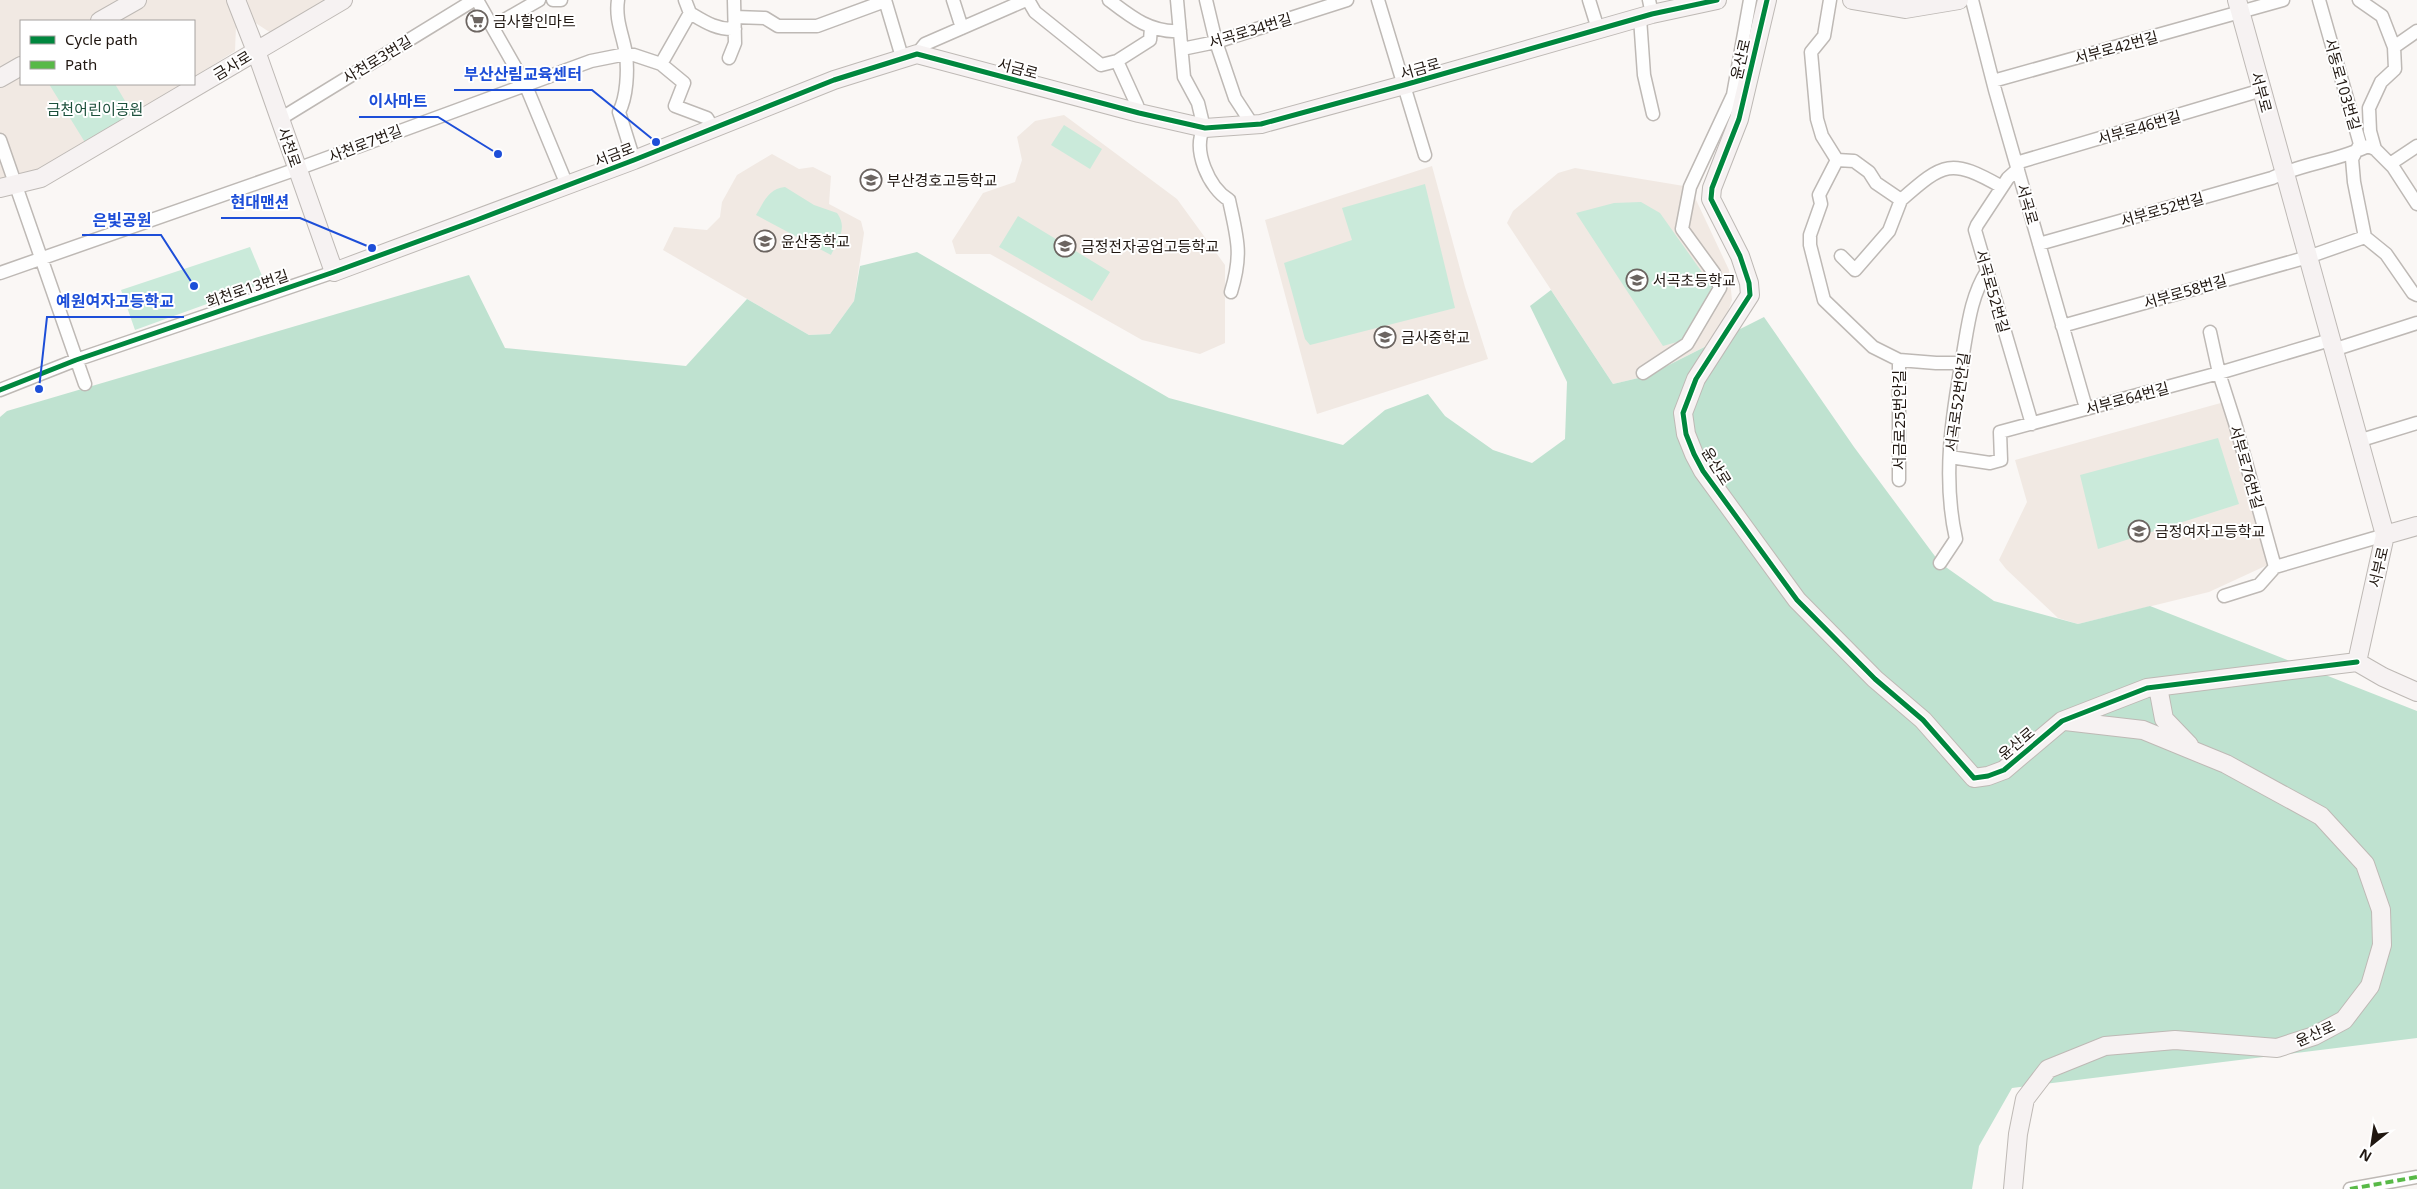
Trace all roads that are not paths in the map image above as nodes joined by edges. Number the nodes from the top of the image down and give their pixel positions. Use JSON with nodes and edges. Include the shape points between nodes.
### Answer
{"nodes":[{"id":1,"x":137,"y":0,"type":"edge"},
{"id":2,"x":236,"y":0,"type":"edge"},
{"id":3,"x":343,"y":0,"type":"edge"},
{"id":4,"x":476,"y":0,"type":"edge"},
{"id":5,"x":539,"y":0,"type":"edge"},
{"id":6,"x":553,"y":0,"type":"edge"},
{"id":7,"x":561,"y":0,"type":"edge"},
{"id":8,"x":616,"y":0,"type":"edge"},
{"id":9,"x":685,"y":0,"type":"edge"},
{"id":10,"x":734,"y":0,"type":"edge"},
{"id":11,"x":953,"y":0,"type":"edge"},
{"id":12,"x":1027,"y":0,"type":"edge"},
{"id":13,"x":1108,"y":0,"type":"edge"},
{"id":14,"x":1177,"y":0,"type":"edge"},
{"id":15,"x":1206,"y":0,"type":"edge"},
{"id":16,"x":1347,"y":0,"type":"edge"},
{"id":17,"x":1378,"y":0,"type":"edge"},
{"id":18,"x":1589,"y":0,"type":"edge"},
{"id":19,"x":1750,"y":0,"type":"edge"},
{"id":20,"x":1767,"y":0,"type":"edge"},
{"id":21,"x":1830,"y":0,"type":"edge"},
{"id":22,"x":1852,"y":0,"type":"edge"},
{"id":23,"x":1959,"y":0,"type":"edge"},
{"id":24,"x":1972,"y":0,"type":"edge"},
{"id":25,"x":2283,"y":0,"type":"edge"},
{"id":26,"x":2319,"y":0,"type":"edge"},
{"id":27,"x":2359,"y":0,"type":"edge"},
{"id":28,"x":885,"y":1,"type":"edge"},
{"id":29,"x":1708,"y":1,"type":"edge"},
{"id":30,"x":2238,"y":6,"type":"edge"},
{"id":31,"x":1647,"y":10,"type":"edge"},
{"id":32,"x":690,"y":13,"type":"junction"},
{"id":33,"x":102,"y":20,"type":"edge"},
{"id":34,"x":735,"y":23,"type":"junction"},
{"id":35,"x":494,"y":26,"type":"junction"},
{"id":36,"x":962,"y":28,"type":"junction"},
{"id":37,"x":1152,"y":28,"type":"junction"},
{"id":38,"x":1598,"y":30,"type":"junction"},
{"id":39,"x":1180,"y":31,"type":"junction"},
{"id":40,"x":2417,"y":31,"type":"edge"},
{"id":41,"x":1216,"y":42,"type":"junction"},
{"id":42,"x":2394,"y":47,"type":"junction"},
{"id":43,"x":1182,"y":49,"type":"junction"},
{"id":44,"x":256,"y":51,"type":"junction"},
{"id":45,"x":626,"y":54,"type":"junction"},
{"id":46,"x":910,"y":56,"type":"junction"},
{"id":47,"x":729,"y":58,"type":"dead end"},
{"id":48,"x":1117,"y":61,"type":"junction"},
{"id":49,"x":661,"y":64,"type":"junction"},
{"id":50,"x":20,"y":67,"type":"edge"},
{"id":51,"x":0,"y":78,"type":"edge"},
{"id":52,"x":1993,"y":81,"type":"junction"},
{"id":53,"x":1404,"y":85,"type":"junction"},
{"id":54,"x":526,"y":86,"type":"junction"},
{"id":55,"x":2262,"y":90,"type":"junction"},
{"id":56,"x":1139,"y":113,"type":"junction"},
{"id":57,"x":1653,"y":114,"type":"dead end"},
{"id":58,"x":280,"y":119,"type":"junction"},
{"id":59,"x":1252,"y":124,"type":"junction"},
{"id":60,"x":713,"y":128,"type":"junction"},
{"id":61,"x":1204,"y":128,"type":"junction"},
{"id":62,"x":0,"y":140,"type":"edge"},
{"id":63,"x":2417,"y":146,"type":"edge"},
{"id":64,"x":2375,"y":149,"type":"junction"},
{"id":65,"x":2356,"y":152,"type":"junction"},
{"id":66,"x":1425,"y":155,"type":"dead end"},
{"id":67,"x":634,"y":160,"type":"junction"},
{"id":68,"x":1838,"y":160,"type":"junction"},
{"id":69,"x":2390,"y":164,"type":"junction"},
{"id":70,"x":2017,"y":166,"type":"junction"},
{"id":71,"x":297,"y":169,"type":"junction"},
{"id":72,"x":2284,"y":172,"type":"junction"},
{"id":73,"x":567,"y":185,"type":"junction"},
{"id":74,"x":7,"y":187,"type":"edge"},
{"id":75,"x":2002,"y":187,"type":"junction"},
{"id":76,"x":1902,"y":200,"type":"junction"},
{"id":77,"x":2417,"y":204,"type":"edge"},
{"id":78,"x":2365,"y":237,"type":"junction"},
{"id":79,"x":2039,"y":244,"type":"junction"},
{"id":80,"x":1842,"y":256,"type":"dead end"},
{"id":81,"x":2308,"y":257,"type":"junction"},
{"id":82,"x":41,"y":259,"type":"junction"},
{"id":83,"x":1987,"y":270,"type":"junction"},
{"id":84,"x":334,"y":272,"type":"junction"},
{"id":85,"x":0,"y":273,"type":"edge"},
{"id":86,"x":1231,"y":292,"type":"dead end"},
{"id":87,"x":2417,"y":295,"type":"edge"},
{"id":88,"x":2417,"y":323,"type":"edge"},
{"id":89,"x":2062,"y":326,"type":"junction"},
{"id":90,"x":2210,"y":332,"type":"dead end"},
{"id":91,"x":2332,"y":345,"type":"junction"},
{"id":92,"x":76,"y":360,"type":"junction"},
{"id":93,"x":1899,"y":360,"type":"junction"},
{"id":94,"x":1962,"y":363,"type":"junction"},
{"id":95,"x":1643,"y":373,"type":"dead end"},
{"id":96,"x":2219,"y":373,"type":"junction"},
{"id":97,"x":85,"y":384,"type":"dead end"},
{"id":98,"x":0,"y":390,"type":"edge"},
{"id":99,"x":2086,"y":408,"type":"junction"},
{"id":100,"x":2417,"y":423,"type":"edge"},
{"id":101,"x":2032,"y":424,"type":"junction"},
{"id":102,"x":2358,"y":441,"type":"junction"},
{"id":103,"x":1950,"y":457,"type":"junction"},
{"id":104,"x":1899,"y":480,"type":"dead end"},
{"id":105,"x":2417,"y":526,"type":"edge"},
{"id":106,"x":2385,"y":535,"type":"junction"},
{"id":107,"x":1940,"y":563,"type":"dead end"},
{"id":108,"x":2275,"y":568,"type":"junction"},
{"id":109,"x":2224,"y":596,"type":"dead end"},
{"id":110,"x":2357,"y":662,"type":"junction"},
{"id":111,"x":2158,"y":687,"type":"junction"},
{"id":112,"x":2417,"y":692,"type":"edge"},
{"id":113,"x":2062,"y":721,"type":"junction"},
{"id":114,"x":2196,"y":752,"type":"junction"},
{"id":115,"x":2417,"y":1177,"type":"edge"},
{"id":116,"x":2013,"y":1189,"type":"edge"},
{"id":117,"x":2350,"y":1189,"type":"edge"}],
"edges":[{"from":1,"to":33,"type":"street"},
{"from":2,"to":44,"type":"street","name":"사천로"},
{"from":3,"to":44,"type":"street","name":"금사로"},
{"from":4,"to":35,"type":"street"},
{"from":4,"to":58,"type":"street","name":"사천로3번길"},
{"from":5,"to":35,"type":"street"},
{"from":6,"to":7,"type":"street"},
{"from":8,"to":45,"type":"street"},
{"from":9,"to":32,"type":"street"},
{"from":10,"to":34,"type":"street"},
{"from":11,"to":36,"type":"street"},
{"from":12,"to":36,"type":"street"},
{"from":12,"to":48,"type":"street","via":[[1035,12],[1101,65]]},
{"from":13,"to":37,"type":"street"},
{"from":14,"to":39,"type":"street"},
{"from":15,"to":41,"type":"street"},
{"from":16,"to":41,"type":"street","name":"서곡로34번길"},
{"from":17,"to":53,"type":"street"},
{"from":18,"to":38,"type":"street"},
{"from":19,"to":95,"type":"street","via":[[1732,95],[1690,187],[1682,230],[1714,273],[1720,288],[1687,344]]},
{"from":20,"to":113,"type":"street","name":"윤산로","via":[[1739,119],[1712,188],[1711,199],[1740,256],[1750,283],[1750,295],[1696,379],[1682,413],[1694,454],[1796,600],[1875,679],[1923,720],[1974,778],[2004,770]]},
{"from":21,"to":68,"type":"street","via":[[1824,36],[1811,52],[1817,119],[1822,136]]},
{"from":22,"to":23,"type":"street","via":[[1905,10]]},
{"from":24,"to":52,"type":"street","name":"서곡로"},
{"from":25,"to":30,"type":"street"},
{"from":26,"to":65,"type":"street","name":"서동로103번길","via":[[2360,144]]},
{"from":27,"to":42,"type":"street","via":[[2382,16]]},
{"from":28,"to":34,"type":"street","via":[[817,26],[778,26],[765,18]]},
{"from":28,"to":46,"type":"street"},
{"from":29,"to":31,"type":"street","name":"서금로"},
{"from":30,"to":52,"type":"street","name":"서부로42번길"},
{"from":30,"to":55,"type":"street","name":"서부로"},
{"from":31,"to":38,"type":"street","name":"서금로"},
{"from":31,"to":57,"type":"street","via":[[1644,75]]},
{"from":32,"to":34,"type":"street","via":[[722,30]]},
{"from":32,"to":49,"type":"street"},
{"from":34,"to":47,"type":"street","via":[[735,43]]},
{"from":35,"to":54,"type":"street"},
{"from":36,"to":46,"type":"street","via":[[925,44]]},
{"from":37,"to":39,"type":"street"},
{"from":37,"to":48,"type":"street","via":[[1150,40]]},
{"from":38,"to":53,"type":"street","name":"서금로"},
{"from":39,"to":43,"type":"street"},
{"from":40,"to":42,"type":"street"},
{"from":41,"to":43,"type":"street","name":"서곡로34번길"},
{"from":41,"to":59,"type":"street","via":[[1236,98]]},
{"from":42,"to":64,"type":"street","via":[[2395,69],[2381,82],[2369,108]]},
{"from":43,"to":61,"type":"street","via":[[1184,77],[1198,103]]},
{"from":44,"to":58,"type":"street","name":"사천로"},
{"from":44,"to":74,"type":"street","name":"금사로","via":[[42,178]]},
{"from":45,"to":49,"type":"street","name":"사천로7번길"},
{"from":45,"to":54,"type":"street","name":"사천로7번길","via":[[591,60]]},
{"from":45,"to":67,"type":"street","via":[[624,102],[620,112]]},
{"from":46,"to":56,"type":"street","name":"서금로"},
{"from":46,"to":60,"type":"street","name":"서금로","via":[[834,80]]},
{"from":48,"to":56,"type":"street"},
{"from":49,"to":60,"type":"street","name":"사천로7번길","via":[[684,83],[675,106],[707,118]]},
{"from":50,"to":51,"type":"street"},
{"from":52,"to":70,"type":"street","name":"서곡로"},
{"from":53,"to":59,"type":"street","name":"서금로"},
{"from":53,"to":66,"type":"street"},
{"from":54,"to":71,"type":"street","name":"사천로7번길"},
{"from":54,"to":73,"type":"street"},
{"from":55,"to":70,"type":"street","name":"서부로46번길"},
{"from":55,"to":72,"type":"street","name":"서부로"},
{"from":56,"to":61,"type":"street","name":"서금로"},
{"from":58,"to":71,"type":"street","name":"사천로"},
{"from":59,"to":61,"type":"street","name":"서금로"},
{"from":60,"to":67,"type":"street","name":"서금로"},
{"from":61,"to":86,"type":"street","via":[[1200,135],[1202,159],[1220,195],[1229,200],[1240,253]]},
{"from":62,"to":74,"type":"street"},
{"from":63,"to":69,"type":"street"},
{"from":64,"to":65,"type":"street","via":[[2368,146]]},
{"from":64,"to":69,"type":"street"},
{"from":65,"to":72,"type":"street"},
{"from":65,"to":78,"type":"street","name":"서동로103번길","via":[[2352,159],[2354,182]]},
{"from":67,"to":73,"type":"street","name":"서금로"},
{"from":68,"to":76,"type":"street","via":[[1854,161],[1869,172],[1876,183]]},
{"from":68,"to":93,"type":"street","name":"서금로25번안길","via":[[1819,195],[1821,204],[1810,235],[1824,300],[1873,347]]},
{"from":69,"to":77,"type":"street"},
{"from":70,"to":75,"type":"street","name":"서곡로52번길"},
{"from":70,"to":79,"type":"street","name":"서곡로"},
{"from":71,"to":82,"type":"street","name":"사천로7번길"},
{"from":71,"to":84,"type":"street","name":"사천로"},
{"from":72,"to":79,"type":"street","name":"서부로52번길"},
{"from":72,"to":81,"type":"street","name":"서부로"},
{"from":73,"to":84,"type":"street","name":"서금로"},
{"from":74,"to":82,"type":"street"},
{"from":75,"to":76,"type":"street","via":[[1973,171],[1950,167],[1928,176]]},
{"from":75,"to":83,"type":"street","name":"서곡로52번길","via":[[1975,230]]},
{"from":76,"to":80,"type":"street","via":[[1889,231],[1855,270]]},
{"from":78,"to":81,"type":"street"},
{"from":78,"to":87,"type":"street","via":[[2386,254]]},
{"from":79,"to":89,"type":"street","name":"서곡로"},
{"from":81,"to":89,"type":"street","name":"서부로58번길"},
{"from":81,"to":91,"type":"street","name":"서부로"},
{"from":82,"to":85,"type":"street","name":"사천로7번길"},
{"from":82,"to":92,"type":"street"},
{"from":83,"to":94,"type":"street","name":"서곡로52번안길","via":[[1972,303]]},
{"from":83,"to":101,"type":"street","name":"서곡로52번길"},
{"from":84,"to":92,"type":"street","name":"회천로13번길"},
{"from":88,"to":91,"type":"street"},
{"from":89,"to":99,"type":"street","name":"서곡로"},
{"from":90,"to":96,"type":"street","name":"서부로76번길"},
{"from":91,"to":96,"type":"street","name":"서부로64번길"},
{"from":91,"to":102,"type":"street","name":"서부로"},
{"from":92,"to":97,"type":"street"},
{"from":92,"to":98,"type":"street","name":"회천로13번길"},
{"from":93,"to":94,"type":"street","name":"서금로25번안길"},
{"from":93,"to":104,"type":"street","name":"서금로25번안길"},
{"from":94,"to":103,"type":"street","name":"서곡로52번안길","via":[[1952,420]]},
{"from":96,"to":99,"type":"street","name":"서부로64번길"},
{"from":96,"to":108,"type":"street","name":"서부로76번길"},
{"from":99,"to":101,"type":"street","name":"서부로64번길"},
{"from":100,"to":102,"type":"street"},
{"from":101,"to":103,"type":"street","name":"서부로64번길","via":[[2000,432],[2001,460],[1990,463]]},
{"from":102,"to":106,"type":"street","name":"서부로"},
{"from":103,"to":107,"type":"street","name":"서곡로52번안길","via":[[1949,508],[1956,539]]},
{"from":105,"to":106,"type":"street"},
{"from":106,"to":108,"type":"street"},
{"from":106,"to":110,"type":"street","name":"서부로"},
{"from":108,"to":109,"type":"street","via":[[2259,585]]},
{"from":110,"to":111,"type":"street"},
{"from":110,"to":112,"type":"street"},
{"from":111,"to":113,"type":"street","via":[[2146,688]]},
{"from":111,"to":114,"type":"street","via":[[2164,719]]},
{"from":113,"to":114,"type":"street","name":"윤산로","via":[[2142,730]]},
{"from":114,"to":116,"type":"street","name":"윤산로","via":[[2226,764],[2321,816],[2365,864],[2380,910],[2382,945],[2370,986],[2344,1020],[2314,1036],[2277,1048],[2175,1040],[2105,1046],[2048,1069],[2025,1100]]},
{"from":115,"to":117,"type":"street"}]}
